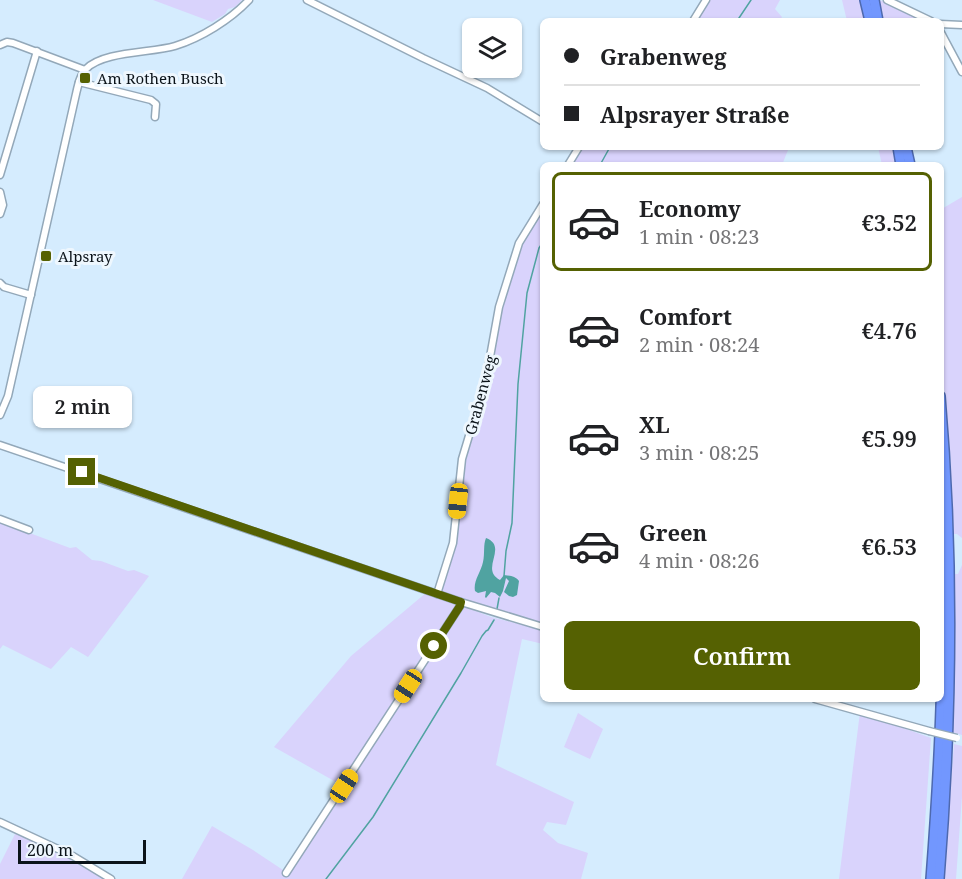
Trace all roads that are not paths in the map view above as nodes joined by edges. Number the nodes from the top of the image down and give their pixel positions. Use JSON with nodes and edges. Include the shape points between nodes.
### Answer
{"nodes":[{"id":1,"x":249,"y":0,"type":"edge"},
{"id":2,"x":307,"y":0,"type":"edge"},
{"id":3,"x":706,"y":0,"type":"edge"},
{"id":4,"x":865,"y":0,"type":"edge"},
{"id":5,"x":873,"y":0,"type":"edge"},
{"id":6,"x":887,"y":0,"type":"edge"},
{"id":7,"x":695,"y":18,"type":"edge"},
{"id":8,"x":869,"y":18,"type":"edge"},
{"id":9,"x":877,"y":18,"type":"edge"},
{"id":10,"x":924,"y":18,"type":"edge"},
{"id":11,"x":944,"y":24,"type":"edge"},
{"id":12,"x":962,"y":26,"type":"edge"},
{"id":13,"x":944,"y":38,"type":"edge"},
{"id":14,"x":0,"y":45,"type":"edge"},
{"id":15,"x":37,"y":51,"type":"junction"},
{"id":16,"x":85,"y":70,"type":"junction"},
{"id":17,"x":962,"y":72,"type":"edge"},
{"id":18,"x":79,"y":82,"type":"junction"},
{"id":19,"x":155,"y":117,"type":"dead end"},
{"id":20,"x":540,"y":120,"type":"edge"},
{"id":21,"x":0,"y":176,"type":"edge"},
{"id":22,"x":0,"y":192,"type":"edge"},
{"id":23,"x":540,"y":209,"type":"edge"},
{"id":24,"x":0,"y":214,"type":"edge"},
{"id":25,"x":0,"y":283,"type":"edge"},
{"id":26,"x":32,"y":295,"type":"junction"},
{"id":27,"x":0,"y":415,"type":"edge"},
{"id":28,"x":0,"y":446,"type":"edge"},
{"id":29,"x":944,"y":448,"type":"edge"},
{"id":30,"x":0,"y":519,"type":"edge"},
{"id":31,"x":29,"y":530,"type":"dead end"},
{"id":32,"x":437,"y":594,"type":"junction"},
{"id":33,"x":461,"y":602,"type":"junction"},
{"id":34,"x":540,"y":626,"type":"edge"},
{"id":35,"x":826,"y":702,"type":"edge"},
{"id":36,"x":941,"y":702,"type":"edge"},
{"id":37,"x":959,"y":739,"type":"edge"},
{"id":38,"x":0,"y":822,"type":"edge"},
{"id":39,"x":286,"y":873,"type":"dead end"},
{"id":40,"x":111,"y":879,"type":"edge"},
{"id":41,"x":931,"y":879,"type":"edge"},
{"id":42,"x":939,"y":879,"type":"edge"}],
"edges":[{"from":1,"to":16,"type":"street","via":[[218,25],[186,42],[104,59]]},
{"from":2,"to":20,"type":"street","via":[[488,88]]},
{"from":3,"to":7,"type":"street"},
{"from":4,"to":8,"type":"highway"},
{"from":5,"to":9,"type":"highway"},
{"from":6,"to":10,"type":"street"},
{"from":11,"to":12,"type":"street"},
{"from":13,"to":17,"type":"street"},
{"from":14,"to":15,"type":"street","via":[[7,42]]},
{"from":15,"to":16,"type":"street"},
{"from":15,"to":21,"type":"street"},
{"from":16,"to":18,"type":"street"},
{"from":18,"to":19,"type":"street","via":[[151,100],[156,104]]},
{"from":18,"to":26,"type":"street"},
{"from":22,"to":24,"type":"street"},
{"from":23,"to":32,"type":"street","name":"Grabenweg","via":[[519,243],[499,307],[486,380],[462,459],[453,543]]},
{"from":25,"to":26,"type":"street"},
{"from":26,"to":27,"type":"street"},
{"from":28,"to":32,"type":"street"},
{"from":29,"to":42,"type":"highway","via":[[951,631]]},
{"from":30,"to":31,"type":"street"},
{"from":32,"to":33,"type":"street"},
{"from":33,"to":34,"type":"street"},
{"from":33,"to":39,"type":"street"},
{"from":35,"to":37,"type":"street","bridge":true},
{"from":36,"to":41,"type":"highway"},
{"from":38,"to":40,"type":"street","via":[[73,856]]}]}
